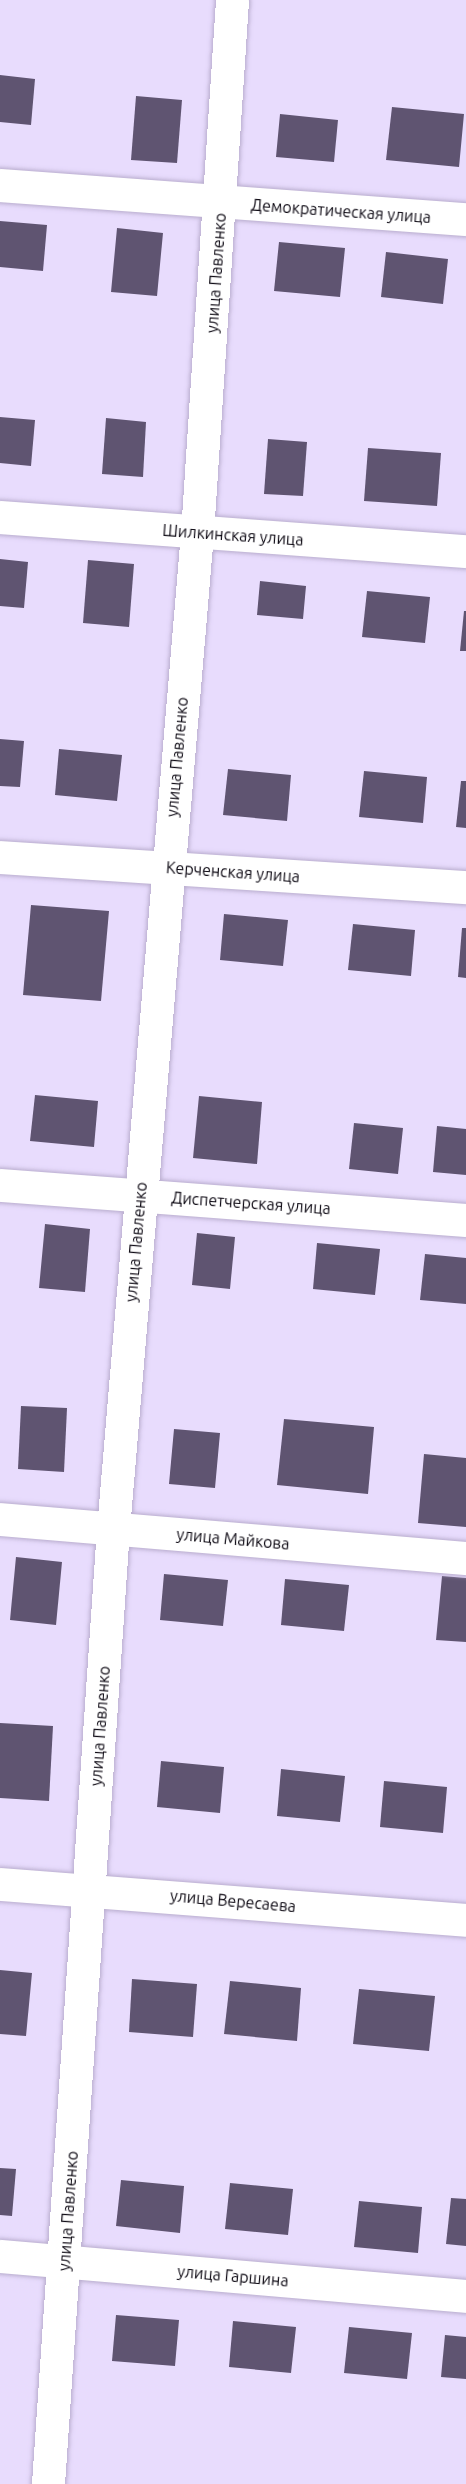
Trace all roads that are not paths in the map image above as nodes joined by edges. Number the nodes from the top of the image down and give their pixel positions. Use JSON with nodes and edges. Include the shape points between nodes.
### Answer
{"nodes":[{"id":1,"x":232,"y":0,"type":"edge"},
{"id":2,"x":0,"y":184,"type":"edge"},
{"id":3,"x":222,"y":204,"type":"junction"},
{"id":4,"x":466,"y":219,"type":"edge"},
{"id":5,"x":0,"y":516,"type":"edge"},
{"id":6,"x":197,"y":533,"type":"junction"},
{"id":7,"x":466,"y":551,"type":"edge"},
{"id":8,"x":0,"y":856,"type":"edge"},
{"id":9,"x":167,"y":867,"type":"junction"},
{"id":10,"x":466,"y":887,"type":"edge"},
{"id":11,"x":0,"y":1185,"type":"edge"},
{"id":12,"x":140,"y":1194,"type":"junction"},
{"id":13,"x":466,"y":1220,"type":"edge"},
{"id":14,"x":0,"y":1519,"type":"edge"},
{"id":15,"x":113,"y":1529,"type":"junction"},
{"id":16,"x":466,"y":1558,"type":"edge"},
{"id":17,"x":0,"y":1884,"type":"edge"},
{"id":18,"x":88,"y":1890,"type":"junction"},
{"id":19,"x":466,"y":1920,"type":"edge"},
{"id":20,"x":0,"y":2256,"type":"edge"},
{"id":21,"x":65,"y":2261,"type":"junction"},
{"id":22,"x":466,"y":2296,"type":"edge"},
{"id":23,"x":48,"y":2484,"type":"edge"}],
"edges":[{"from":1,"to":3,"type":"street","name":"улица Павленко"},
{"from":2,"to":3,"type":"street","name":"Демократическая улица"},
{"from":3,"to":4,"type":"street","name":"Демократическая улица"},
{"from":3,"to":6,"type":"street","name":"улица Павленко"},
{"from":5,"to":6,"type":"street","name":"Шилкинская улица"},
{"from":6,"to":7,"type":"street","name":"Шилкинская улица"},
{"from":6,"to":9,"type":"street","name":"улица Павленко"},
{"from":8,"to":9,"type":"street","name":"Керченская улица"},
{"from":9,"to":10,"type":"street","name":"Керченская улица"},
{"from":9,"to":12,"type":"street","name":"улица Павленко"},
{"from":11,"to":12,"type":"street","name":"Диспетчерская улица"},
{"from":12,"to":13,"type":"street","name":"Диспетчерская улица"},
{"from":12,"to":15,"type":"street","name":"улица Павленко"},
{"from":14,"to":15,"type":"street","name":"улица Майкова"},
{"from":15,"to":16,"type":"street","name":"улица Майкова"},
{"from":15,"to":18,"type":"street","name":"улица Павленко"},
{"from":17,"to":18,"type":"street","name":"улица Вересаева"},
{"from":18,"to":19,"type":"street","name":"улица Вересаева"},
{"from":18,"to":21,"type":"street","name":"улица Павленко"},
{"from":20,"to":21,"type":"street","name":"улица Гаршина"},
{"from":21,"to":22,"type":"street","name":"улица Гаршина"},
{"from":21,"to":23,"type":"street","name":"улица Павленко"}]}
